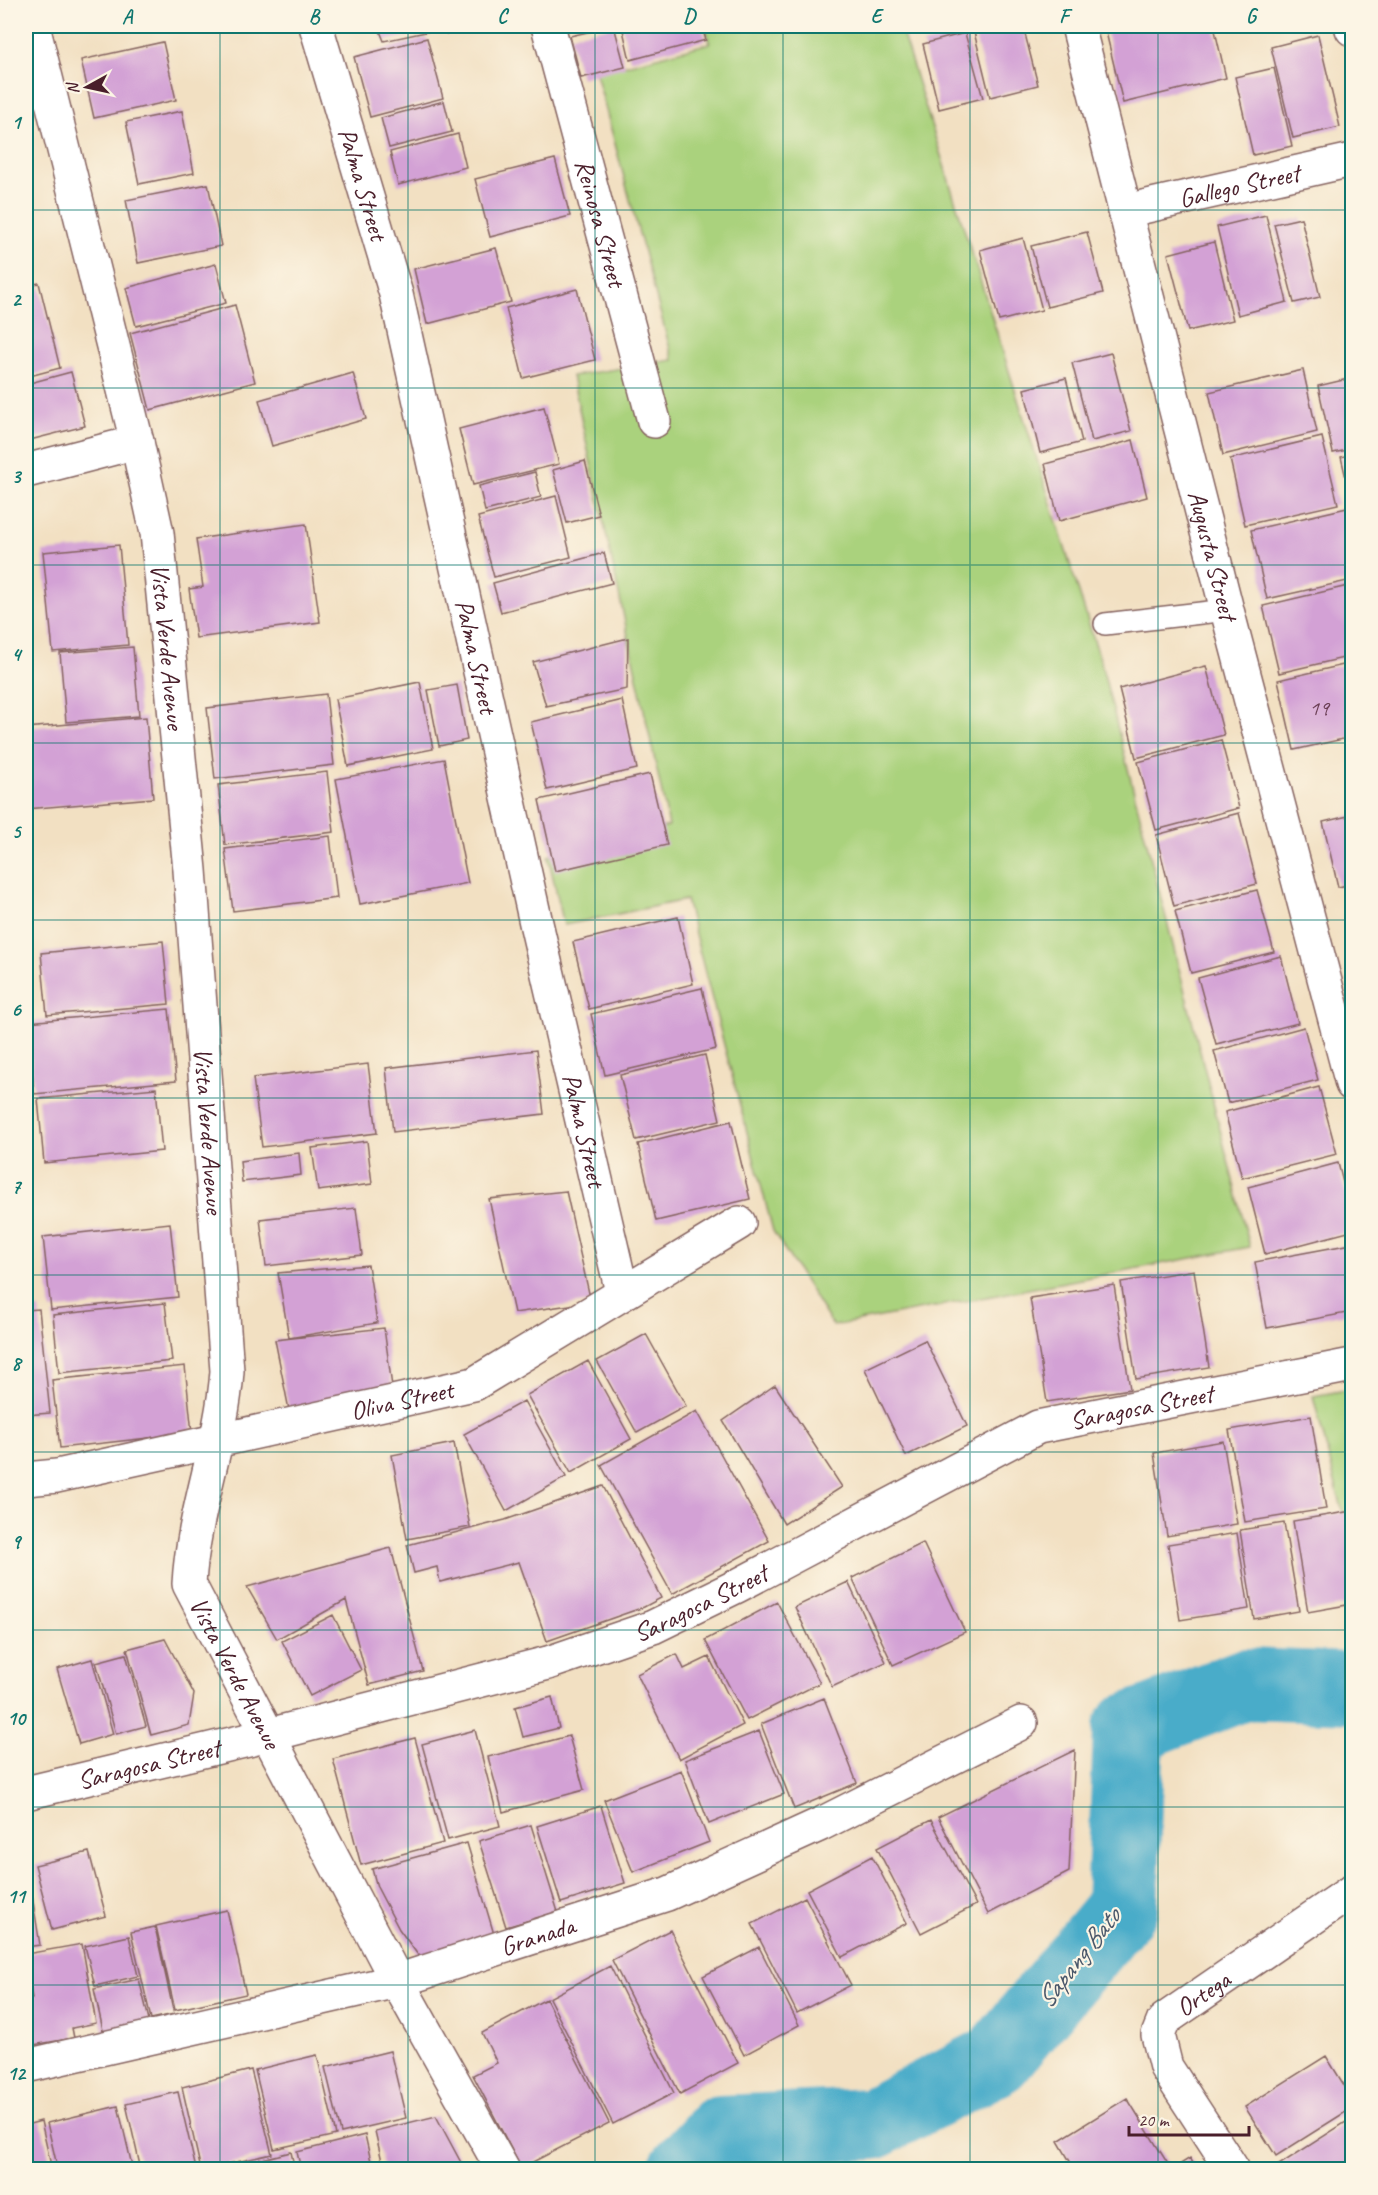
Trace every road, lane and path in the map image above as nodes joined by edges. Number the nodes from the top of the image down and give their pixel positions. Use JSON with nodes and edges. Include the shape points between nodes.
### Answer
{"nodes":[{"id":1,"x":33,"y":26,"type":"edge"},
{"id":2,"x":316,"y":26,"type":"edge"},
{"id":3,"x":548,"y":26,"type":"edge"},
{"id":4,"x":1078,"y":26,"type":"edge"},
{"id":5,"x":1353,"y":160,"type":"edge"},
{"id":6,"x":1125,"y":211,"type":"junction"},
{"id":7,"x":654,"y":421,"type":"dead end"},
{"id":8,"x":137,"y":442,"type":"junction"},
{"id":9,"x":26,"y":471,"type":"edge"},
{"id":10,"x":1227,"y":609,"type":"junction"},
{"id":11,"x":1105,"y":624,"type":"dead end"},
{"id":12,"x":1353,"y":1084,"type":"edge"},
{"id":13,"x":740,"y":1223,"type":"dead end"},
{"id":14,"x":622,"y":1292,"type":"junction"},
{"id":15,"x":1353,"y":1365,"type":"edge"},
{"id":16,"x":218,"y":1439,"type":"junction"},
{"id":17,"x":26,"y":1479,"type":"edge"},
{"id":18,"x":1021,"y":1723,"type":"dead end"},
{"id":19,"x":269,"y":1735,"type":"junction"},
{"id":20,"x":26,"y":1793,"type":"edge"},
{"id":21,"x":1353,"y":1891,"type":"edge"},
{"id":22,"x":397,"y":1981,"type":"junction"},
{"id":23,"x":26,"y":2066,"type":"edge"},
{"id":24,"x":503,"y":2169,"type":"edge"},
{"id":25,"x":1233,"y":2169,"type":"edge"}],
"edges":[{"from":1,"to":8,"type":"street","name":"Vista Verde Avenue"},
{"from":2,"to":14,"type":"street","name":"Palma Street","via":[[396,294]]},
{"from":3,"to":7,"type":"street","name":"Reinosa Street"},
{"from":4,"to":6,"type":"street","name":"Augusta Street"},
{"from":5,"to":6,"type":"street","name":"Gallego Street"},
{"from":6,"to":10,"type":"street","name":"Augusta Street"},
{"from":8,"to":9,"type":"street"},
{"from":8,"to":16,"type":"street","name":"Vista Verde Avenue","via":[[157,533],[190,870],[227,1371]]},
{"from":10,"to":11,"type":"lane"},
{"from":10,"to":12,"type":"street","name":"Augusta Street"},
{"from":13,"to":14,"type":"street","name":"Oliva Street"},
{"from":14,"to":16,"type":"street","name":"Oliva Street","via":[[474,1384]]},
{"from":15,"to":19,"type":"street","name":"Saragosa Street","via":[[1038,1426],[653,1627],[548,1663]]},
{"from":16,"to":17,"type":"street","name":"Oliva Street","via":[[57,1476]]},
{"from":16,"to":19,"type":"street","name":"Vista Verde Avenue","via":[[197,1514],[189,1584]]},
{"from":18,"to":22,"type":"street","name":"Granada","via":[[821,1824],[667,1894]]},
{"from":19,"to":20,"type":"street","name":"Saragosa Street"},
{"from":19,"to":22,"type":"street","name":"Vista Verde Avenue"},
{"from":21,"to":25,"type":"street","name":"Ortega","via":[[1164,2020],[1158,2035],[1166,2067]]},
{"from":22,"to":23,"type":"street","name":"Granada"},
{"from":22,"to":24,"type":"street","name":"Vista Verde Avenue"}]}
